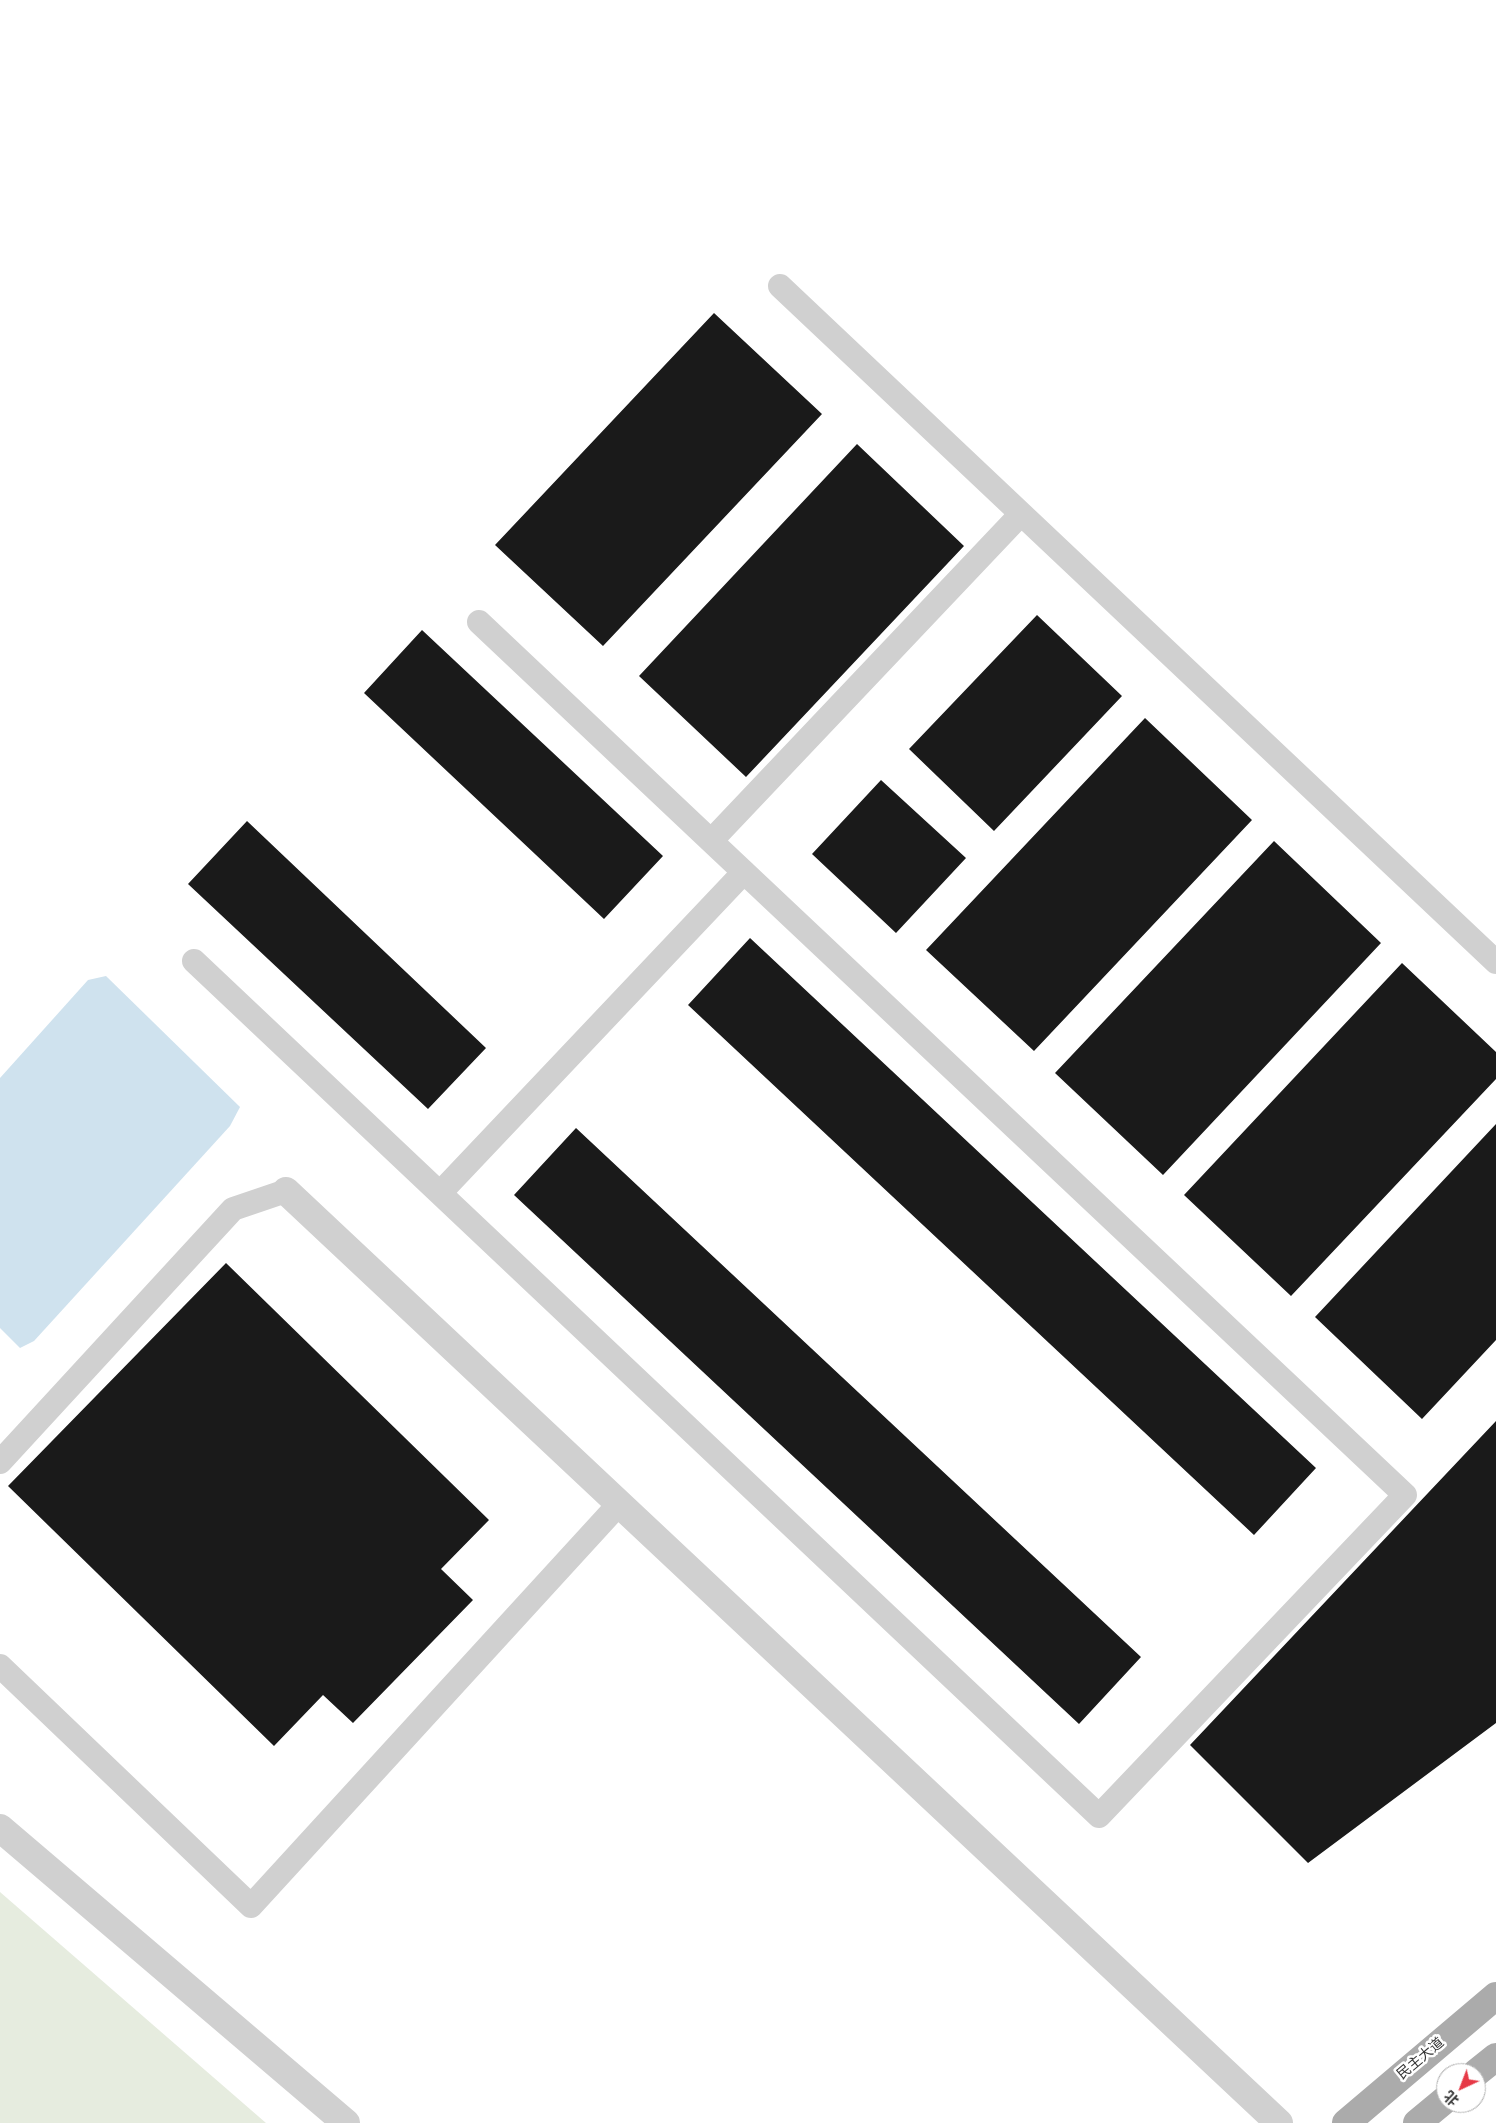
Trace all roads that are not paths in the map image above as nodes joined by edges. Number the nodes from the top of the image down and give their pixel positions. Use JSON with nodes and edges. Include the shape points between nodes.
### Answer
{"nodes":[{"id":1,"x":780,"y":286,"type":"dead end"},
{"id":2,"x":1021,"y":514,"type":"junction"},
{"id":3,"x":479,"y":622,"type":"dead end"},
{"id":4,"x":711,"y":841,"type":"junction"},
{"id":5,"x":744,"y":872,"type":"junction"},
{"id":6,"x":194,"y":961,"type":"dead end"},
{"id":7,"x":1496,"y":962,"type":"edge"},
{"id":8,"x":286,"y":1191,"type":"joint"},
{"id":9,"x":440,"y":1193,"type":"junction"},
{"id":10,"x":0,"y":1462,"type":"edge"},
{"id":11,"x":619,"y":1504,"type":"junction"},
{"id":12,"x":0,"y":1666,"type":"edge"},
{"id":13,"x":0,"y":1828,"type":"edge"},
{"id":14,"x":1496,"y":1996,"type":"edge"},
{"id":15,"x":1496,"y":2057,"type":"edge"},
{"id":16,"x":1486,"y":2065,"type":"edge"},
{"id":17,"x":1436,"y":2107,"type":"edge"},
{"id":18,"x":346,"y":2123,"type":"edge"},
{"id":19,"x":1279,"y":2123,"type":"edge"},
{"id":20,"x":1346,"y":2123,"type":"edge"},
{"id":21,"x":1417,"y":2123,"type":"edge"}],
"edges":[{"from":1,"to":2,"type":"lane"},
{"from":2,"to":4,"type":"lane"},
{"from":2,"to":7,"type":"lane"},
{"from":3,"to":4,"type":"lane"},
{"from":4,"to":5,"type":"lane"},
{"from":5,"to":9,"type":"lane"},
{"from":5,"to":9,"type":"lane","via":[[1405,1495],[1099,1816]]},
{"from":6,"to":9,"type":"lane"},
{"from":8,"to":10,"type":"lane","via":[[232,1210]]},
{"from":8,"to":11,"type":"street"},
{"from":11,"to":12,"type":"lane","via":[[251,1906]]},
{"from":11,"to":19,"type":"street"},
{"from":13,"to":18,"type":"street"},
{"from":14,"to":20,"type":"main road","name":"民主大道"},
{"from":15,"to":16,"type":"main road"},
{"from":17,"to":21,"type":"main road"}]}
